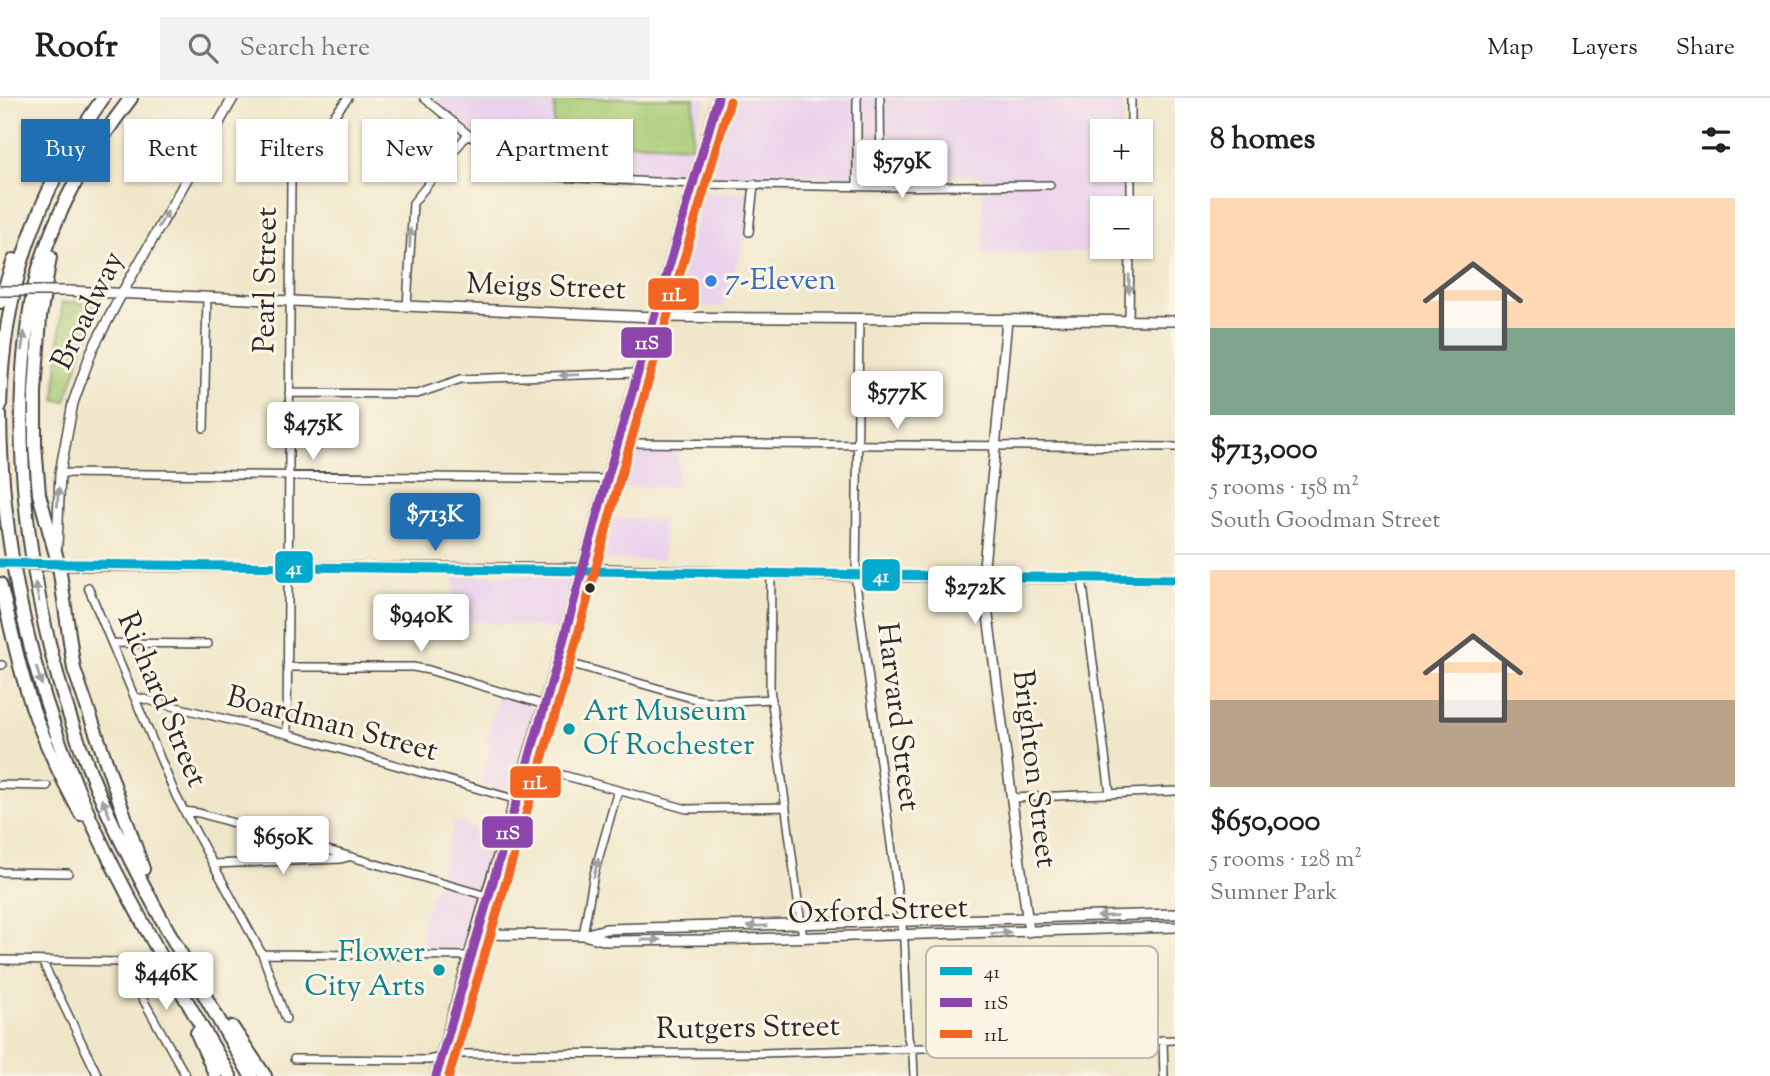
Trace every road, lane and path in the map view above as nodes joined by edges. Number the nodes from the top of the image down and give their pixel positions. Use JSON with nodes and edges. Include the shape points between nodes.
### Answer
{"nodes":[{"id":1,"x":103,"y":98,"type":"edge"},
{"id":2,"x":131,"y":98,"type":"edge"},
{"id":3,"x":233,"y":98,"type":"edge"},
{"id":4,"x":348,"y":98,"type":"edge"},
{"id":5,"x":424,"y":98,"type":"edge"},
{"id":6,"x":718,"y":98,"type":"edge"},
{"id":7,"x":857,"y":98,"type":"edge"},
{"id":8,"x":880,"y":98,"type":"edge"},
{"id":9,"x":1131,"y":98,"type":"edge"},
{"id":10,"x":1131,"y":119,"type":"edge"},
{"id":11,"x":468,"y":134,"type":"junction"},
{"id":12,"x":857,"y":146,"type":"junction"},
{"id":13,"x":880,"y":149,"type":"junction"},
{"id":14,"x":694,"y":184,"type":"junction"},
{"id":15,"x":754,"y":184,"type":"junction"},
{"id":16,"x":1050,"y":185,"type":"dead end"},
{"id":17,"x":856,"y":186,"type":"junction"},
{"id":18,"x":49,"y":187,"type":"junction"},
{"id":19,"x":881,"y":187,"type":"junction"},
{"id":20,"x":64,"y":205,"type":"junction"},
{"id":21,"x":749,"y":232,"type":"dead end"},
{"id":22,"x":1130,"y":259,"type":"edge"},
{"id":23,"x":0,"y":291,"type":"edge"},
{"id":24,"x":122,"y":293,"type":"junction"},
{"id":25,"x":207,"y":298,"type":"junction"},
{"id":26,"x":0,"y":302,"type":"edge"},
{"id":27,"x":289,"y":302,"type":"junction"},
{"id":28,"x":407,"y":307,"type":"junction"},
{"id":29,"x":654,"y":317,"type":"junction"},
{"id":30,"x":859,"y":320,"type":"junction"},
{"id":31,"x":1007,"y":320,"type":"junction"},
{"id":32,"x":1129,"y":321,"type":"junction"},
{"id":33,"x":1175,"y":321,"type":"edge"},
{"id":34,"x":638,"y":373,"type":"junction"},
{"id":35,"x":289,"y":393,"type":"junction"},
{"id":36,"x":0,"y":406,"type":"edge"},
{"id":37,"x":0,"y":415,"type":"edge"},
{"id":38,"x":204,"y":428,"type":"dead end"},
{"id":39,"x":618,"y":443,"type":"junction"},
{"id":40,"x":856,"y":444,"type":"junction"},
{"id":41,"x":995,"y":445,"type":"junction"},
{"id":42,"x":1175,"y":447,"type":"edge"},
{"id":43,"x":60,"y":473,"type":"junction"},
{"id":44,"x":287,"y":476,"type":"junction"},
{"id":45,"x":607,"y":479,"type":"junction"},
{"id":46,"x":0,"y":563,"type":"edge"},
{"id":47,"x":59,"y":566,"type":"junction"},
{"id":48,"x":288,"y":567,"type":"junction"},
{"id":49,"x":582,"y":569,"type":"junction"},
{"id":50,"x":771,"y":574,"type":"junction"},
{"id":51,"x":856,"y":576,"type":"junction"},
{"id":52,"x":983,"y":577,"type":"junction"},
{"id":53,"x":1083,"y":578,"type":"junction"},
{"id":54,"x":1175,"y":579,"type":"edge"},
{"id":55,"x":0,"y":584,"type":"edge"},
{"id":56,"x":88,"y":587,"type":"dead end"},
{"id":57,"x":112,"y":643,"type":"junction"},
{"id":58,"x":208,"y":644,"type":"dead end"},
{"id":59,"x":558,"y":660,"type":"junction"},
{"id":60,"x":287,"y":667,"type":"junction"},
{"id":61,"x":135,"y":697,"type":"junction"},
{"id":62,"x":772,"y":699,"type":"junction"},
{"id":63,"x":545,"y":705,"type":"junction"},
{"id":64,"x":286,"y":734,"type":"junction"},
{"id":65,"x":526,"y":765,"type":"junction"},
{"id":66,"x":0,"y":785,"type":"edge"},
{"id":67,"x":47,"y":786,"type":"dead end"},
{"id":68,"x":618,"y":790,"type":"junction"},
{"id":69,"x":1175,"y":791,"type":"edge"},
{"id":70,"x":1111,"y":794,"type":"junction"},
{"id":71,"x":1011,"y":798,"type":"junction"},
{"id":72,"x":517,"y":800,"type":"junction"},
{"id":73,"x":786,"y":807,"type":"junction"},
{"id":74,"x":184,"y":811,"type":"junction"},
{"id":75,"x":348,"y":856,"type":"junction"},
{"id":76,"x":213,"y":864,"type":"junction"},
{"id":77,"x":0,"y":872,"type":"edge"},
{"id":78,"x":68,"y":873,"type":"dead end"},
{"id":79,"x":124,"y":886,"type":"junction"},
{"id":80,"x":487,"y":896,"type":"junction"},
{"id":81,"x":159,"y":912,"type":"junction"},
{"id":82,"x":1175,"y":914,"type":"edge"},
{"id":83,"x":1028,"y":918,"type":"junction"},
{"id":84,"x":901,"y":922,"type":"junction"},
{"id":85,"x":801,"y":925,"type":"junction"},
{"id":86,"x":1175,"y":927,"type":"edge"},
{"id":87,"x":1029,"y":932,"type":"junction"},
{"id":88,"x":475,"y":934,"type":"junction"},
{"id":89,"x":583,"y":934,"type":"junction"},
{"id":90,"x":903,"y":936,"type":"junction"},
{"id":91,"x":803,"y":939,"type":"junction"},
{"id":92,"x":262,"y":954,"type":"junction"},
{"id":93,"x":470,"y":956,"type":"junction"},
{"id":94,"x":0,"y":960,"type":"edge"},
{"id":95,"x":41,"y":961,"type":"junction"},
{"id":96,"x":187,"y":962,"type":"junction"},
{"id":97,"x":173,"y":974,"type":"junction"},
{"id":98,"x":286,"y":1019,"type":"dead end"},
{"id":99,"x":1158,"y":1040,"type":"edge"},
{"id":100,"x":1163,"y":1040,"type":"junction"},
{"id":101,"x":1175,"y":1040,"type":"edge"},
{"id":102,"x":926,"y":1048,"type":"edge"},
{"id":103,"x":912,"y":1049,"type":"junction"},
{"id":104,"x":442,"y":1057,"type":"junction"},
{"id":105,"x":294,"y":1059,"type":"dead end"},
{"id":106,"x":98,"y":1076,"type":"edge"},
{"id":107,"x":186,"y":1076,"type":"edge"},
{"id":108,"x":216,"y":1076,"type":"edge"},
{"id":109,"x":230,"y":1076,"type":"edge"},
{"id":110,"x":251,"y":1076,"type":"edge"},
{"id":111,"x":265,"y":1076,"type":"edge"},
{"id":112,"x":436,"y":1076,"type":"edge"},
{"id":113,"x":914,"y":1076,"type":"edge"},
{"id":114,"x":1164,"y":1076,"type":"edge"}],
"edges":[{"from":1,"to":18,"type":"highway"},
{"from":2,"to":20,"type":"highway","via":[[91,155]]},
{"from":24,"to":3,"type":"street","name":"Broadway","one_way":true},
{"from":4,"to":27,"type":"street","name":"Pearl Street","via":[[292,171]]},
{"from":5,"to":11,"type":"street"},
{"from":6,"to":14,"type":"main road"},
{"from":7,"to":12,"type":"street"},
{"from":8,"to":13,"type":"street"},
{"from":9,"to":10,"type":"street"},
{"from":11,"to":14,"type":"street","via":[[519,172]]},
{"from":28,"to":11,"type":"street","one_way":true,"via":[[413,203]]},
{"from":12,"to":13,"type":"street","via":[[869,155]]},
{"from":12,"to":17,"type":"street"},
{"from":13,"to":19,"type":"street"},
{"from":14,"to":15,"type":"street"},
{"from":14,"to":29,"type":"main road"},
{"from":15,"to":17,"type":"street"},
{"from":15,"to":21,"type":"street"},
{"from":16,"to":19,"type":"street"},
{"from":17,"to":19,"type":"street"},
{"from":18,"to":26,"type":"highway"},
{"from":18,"to":36,"type":"highway","via":[[12,296]]},
{"from":20,"to":47,"type":"highway","via":[[44,287],[34,399],[38,489]]},
{"from":81,"to":20,"type":"highway","one_way":true,"via":[[116,830],[75,732],[44,623],[28,539],[19,440],[21,356],[37,272]]},
{"from":22,"to":32,"type":"street","one_way":true},
{"from":23,"to":24,"type":"street","name":"Meigs Street","bridge":true},
{"from":24,"to":25,"type":"street","name":"Meigs Street"},
{"from":24,"to":43,"type":"street","name":"Broadway","via":[[92,350],[73,403]]},
{"from":25,"to":27,"type":"street","name":"Meigs Street"},
{"from":25,"to":38,"type":"street"},
{"from":27,"to":28,"type":"street","name":"Meigs Street"},
{"from":27,"to":35,"type":"street","name":"Pearl Street"},
{"from":28,"to":29,"type":"street","name":"Meigs Street"},
{"from":29,"to":30,"type":"street","name":"Meigs Street"},
{"from":29,"to":34,"type":"main road"},
{"from":30,"to":31,"type":"street","name":"Meigs Street"},
{"from":30,"to":40,"type":"street","name":"Harvard Street"},
{"from":31,"to":32,"type":"street","name":"Meigs Street"},
{"from":31,"to":41,"type":"street","name":"Brighton Street"},
{"from":32,"to":33,"type":"street","name":"Meigs Street"},
{"from":34,"to":35,"type":"street","one_way":true,"via":[[461,379],[416,394]]},
{"from":34,"to":39,"type":"main road"},
{"from":35,"to":44,"type":"street","name":"Pearl Street"},
{"from":37,"to":79,"type":"highway","one_way":true,"via":[[9,536],[31,649],[73,777]]},
{"from":39,"to":40,"type":"street"},
{"from":39,"to":45,"type":"main road"},
{"from":40,"to":41,"type":"street"},
{"from":40,"to":51,"type":"street","name":"Harvard Street"},
{"from":41,"to":42,"type":"street"},
{"from":41,"to":52,"type":"street","name":"Brighton Street"},
{"from":43,"to":44,"type":"street"},
{"from":47,"to":43,"type":"street","name":"Broadway","one_way":true},
{"from":44,"to":45,"type":"street"},
{"from":44,"to":48,"type":"street","name":"Pearl Street"},
{"from":45,"to":49,"type":"main road"},
{"from":46,"to":47,"type":"main road","bridge":true},
{"from":47,"to":48,"type":"main road"},
{"from":47,"to":81,"type":"highway","via":[[74,669]]},
{"from":48,"to":49,"type":"main road"},
{"from":48,"to":60,"type":"street","name":"Pearl Street"},
{"from":49,"to":50,"type":"main road"},
{"from":49,"to":59,"type":"main road"},
{"from":50,"to":51,"type":"main road"},
{"from":50,"to":62,"type":"street"},
{"from":51,"to":52,"type":"main road"},
{"from":51,"to":84,"type":"street","name":"Harvard Street"},
{"from":52,"to":53,"type":"main road"},
{"from":52,"to":71,"type":"street","name":"Brighton Street"},
{"from":53,"to":54,"type":"main road"},
{"from":53,"to":70,"type":"street"},
{"from":55,"to":79,"type":"highway","via":[[45,743]]},
{"from":56,"to":57,"type":"street","name":"Richard Street"},
{"from":57,"to":58,"type":"street"},
{"from":57,"to":61,"type":"street","name":"Richard Street"},
{"from":59,"to":62,"type":"street","via":[[695,699]]},
{"from":59,"to":63,"type":"main road"},
{"from":60,"to":63,"type":"street","via":[[421,668]]},
{"from":60,"to":64,"type":"street","name":"Pearl Street"},
{"from":61,"to":64,"type":"street","name":"Boardman Street"},
{"from":61,"to":74,"type":"street","name":"Richard Street"},
{"from":62,"to":73,"type":"street"},
{"from":63,"to":65,"type":"main road"},
{"from":64,"to":72,"type":"street","name":"Boardman Street"},
{"from":65,"to":68,"type":"street"},
{"from":65,"to":72,"type":"main road"},
{"from":66,"to":67,"type":"street"},
{"from":68,"to":73,"type":"street","via":[[687,809]]},
{"from":89,"to":68,"type":"street","one_way":true},
{"from":69,"to":70,"type":"street"},
{"from":70,"to":71,"type":"street"},
{"from":71,"to":83,"type":"street","name":"Brighton Street"},
{"from":72,"to":80,"type":"main road"},
{"from":73,"to":85,"type":"street"},
{"from":74,"to":75,"type":"street"},
{"from":74,"to":76,"type":"street","name":"Richard Street"},
{"from":75,"to":76,"type":"street"},
{"from":75,"to":80,"type":"street"},
{"from":76,"to":92,"type":"street","name":"Richard Street"},
{"from":77,"to":78,"type":"street"},
{"from":79,"to":97,"type":"highway"},
{"from":80,"to":88,"type":"main road"},
{"from":81,"to":96,"type":"highway"},
{"from":82,"to":83,"type":"street","name":"Oxford Street","one_way":true},
{"from":83,"to":84,"type":"street","name":"Oxford Street"},
{"from":83,"to":87,"type":"street","name":"Brighton Street"},
{"from":84,"to":85,"type":"street","name":"Oxford Street"},
{"from":84,"to":90,"type":"street","name":"Harvard Street"},
{"from":85,"to":89,"type":"street","name":"Oxford Street","one_way":true,"via":[[606,929]]},
{"from":85,"to":91,"type":"street"},
{"from":86,"to":87,"type":"street","name":"Oxford Street"},
{"from":90,"to":87,"type":"street","name":"Oxford Street","one_way":true},
{"from":88,"to":89,"type":"street","name":"Oxford Street"},
{"from":88,"to":93,"type":"main road"},
{"from":89,"to":91,"type":"street","name":"Oxford Street","one_way":true,"via":[[607,941]]},
{"from":90,"to":91,"type":"street","name":"Oxford Street"},
{"from":90,"to":103,"type":"street","name":"Harvard Street"},
{"from":92,"to":93,"type":"street"},
{"from":92,"to":98,"type":"street","name":"Richard Street"},
{"from":93,"to":104,"type":"main road"},
{"from":94,"to":95,"type":"street"},
{"from":95,"to":106,"type":"street"},
{"from":95,"to":107,"type":"street","via":[[122,962]]},
{"from":96,"to":110,"type":"highway"},
{"from":96,"to":111,"type":"highway"},
{"from":97,"to":108,"type":"highway"},
{"from":97,"to":109,"type":"highway"},
{"from":99,"to":100,"type":"street","name":"Rutgers Street"},
{"from":100,"to":101,"type":"street","name":"Rutgers Street"},
{"from":100,"to":114,"type":"street"},
{"from":102,"to":103,"type":"street","name":"Rutgers Street"},
{"from":103,"to":104,"type":"street","name":"Rutgers Street"},
{"from":103,"to":113,"type":"street","name":"Harvard Street"},
{"from":104,"to":105,"type":"street","name":"Rutgers Street"},
{"from":104,"to":112,"type":"main road"}]}
